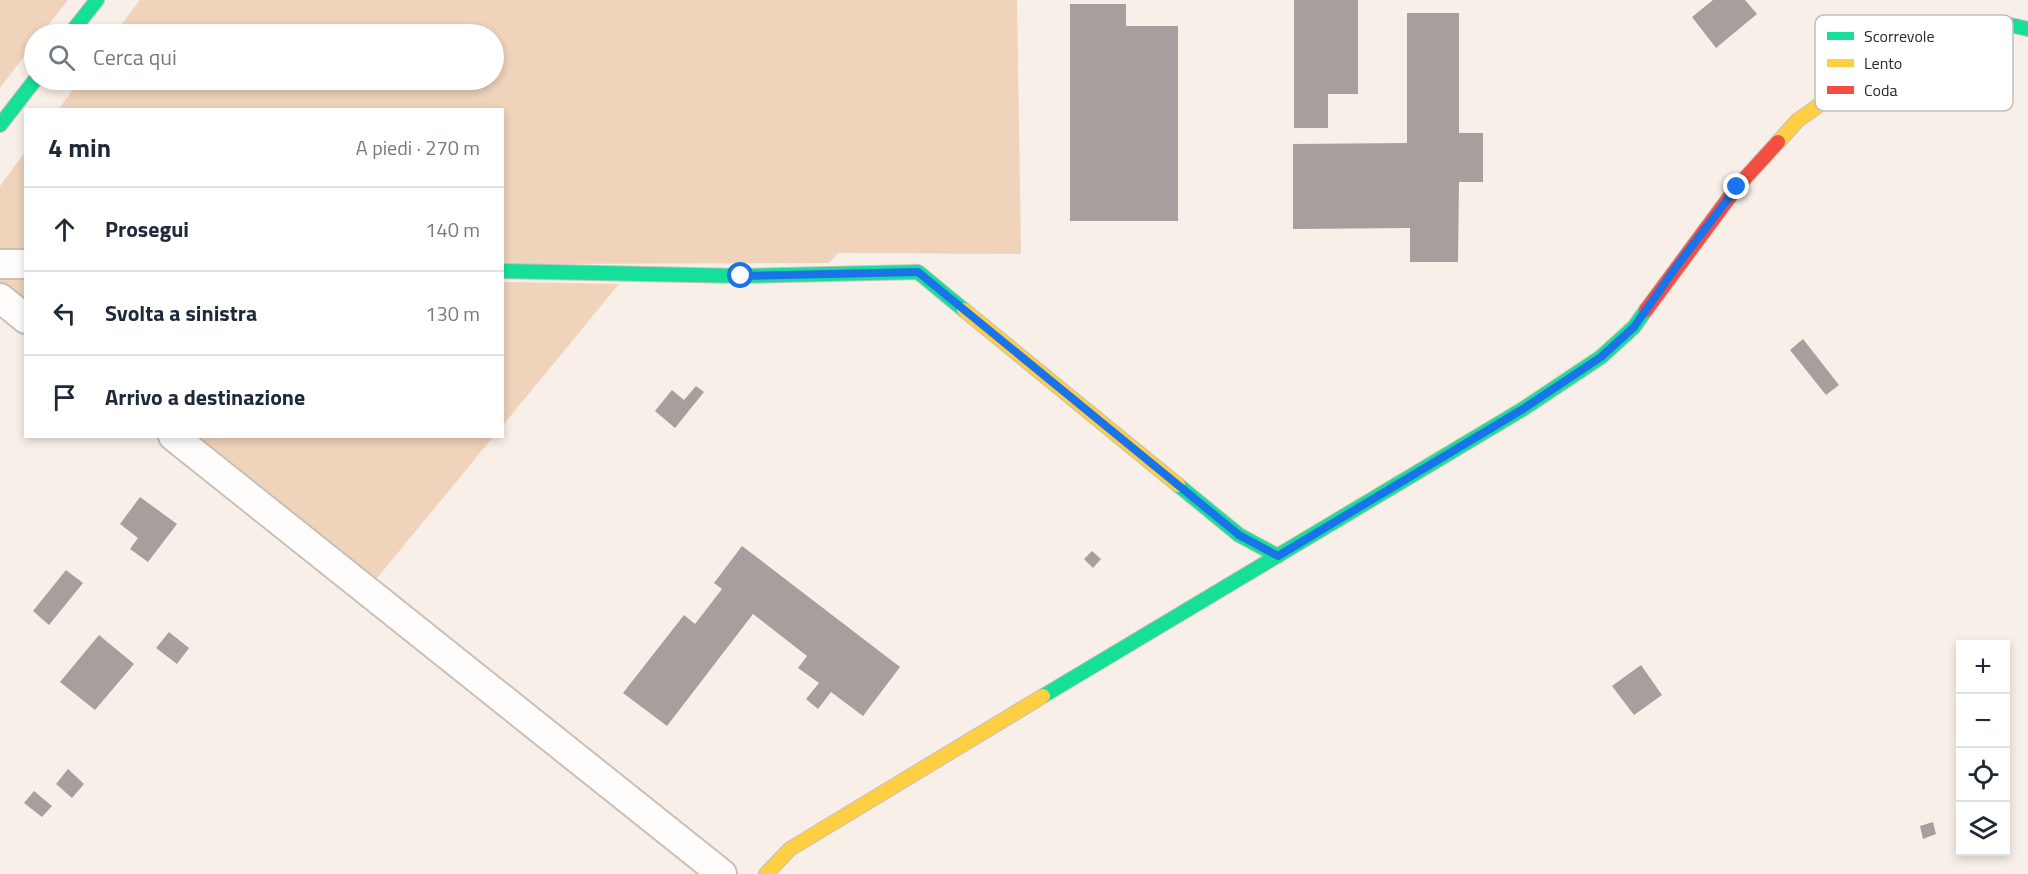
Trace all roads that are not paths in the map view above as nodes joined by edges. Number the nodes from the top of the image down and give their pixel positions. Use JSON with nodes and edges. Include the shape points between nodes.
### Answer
{"nodes":[{"id":1,"x":97,"y":0,"type":"edge"},
{"id":2,"x":78,"y":24,"type":"edge"},
{"id":3,"x":2013,"y":25,"type":"edge"},
{"id":4,"x":2028,"y":29,"type":"edge"},
{"id":5,"x":27,"y":90,"type":"edge"},
{"id":6,"x":1815,"y":108,"type":"edge"},
{"id":7,"x":0,"y":125,"type":"edge"},
{"id":8,"x":0,"y":264,"type":"edge"},
{"id":9,"x":24,"y":264,"type":"edge"},
{"id":10,"x":504,"y":271,"type":"edge"},
{"id":11,"x":0,"y":298,"type":"edge"},
{"id":12,"x":24,"y":317,"type":"edge"},
{"id":13,"x":176,"y":438,"type":"edge"},
{"id":14,"x":1278,"y":556,"type":"junction"},
{"id":15,"x":722,"y":874,"type":"edge"},
{"id":16,"x":766,"y":874,"type":"edge"}],
"edges":[{"from":1,"to":2,"type":"street"},
{"from":3,"to":4,"type":"street"},
{"from":5,"to":7,"type":"street"},
{"from":6,"to":14,"type":"street","via":[[1798,120],[1737,187],[1634,327],[1601,357],[1523,409]]},
{"from":8,"to":9,"type":"street"},
{"from":10,"to":14,"type":"street","via":[[741,276],[918,272],[1239,535]]},
{"from":11,"to":12,"type":"street"},
{"from":13,"to":15,"type":"street"},
{"from":14,"to":16,"type":"street","via":[[832,822],[790,849]]}]}
